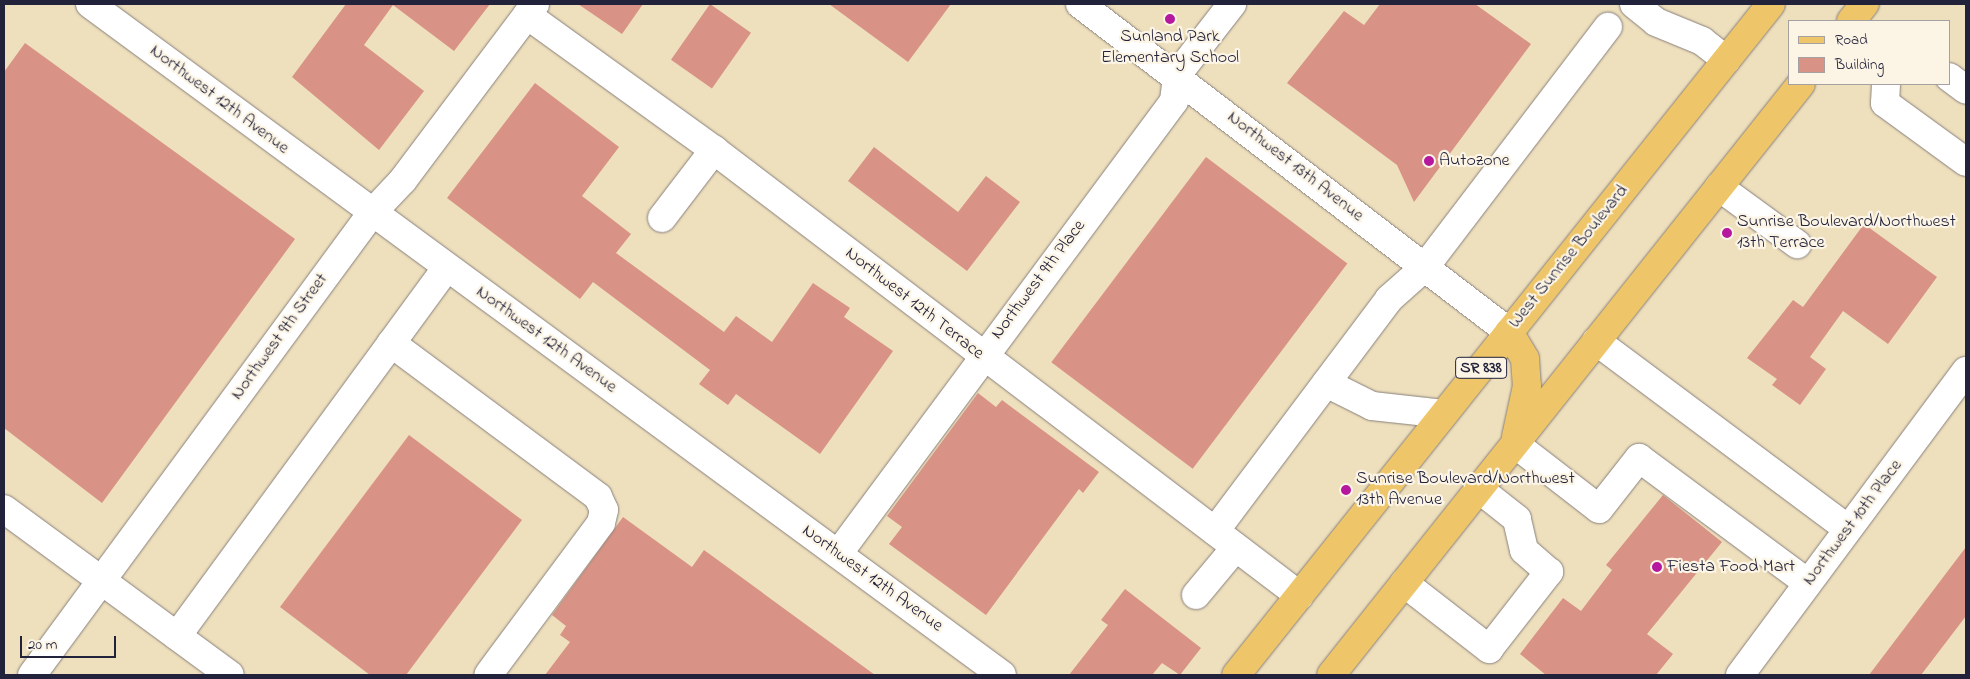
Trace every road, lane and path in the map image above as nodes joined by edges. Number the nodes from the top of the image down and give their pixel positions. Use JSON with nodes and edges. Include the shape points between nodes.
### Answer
{"nodes":[{"id":1,"x":90,"y":4,"type":"edge"},
{"id":2,"x":1080,"y":4,"type":"edge"},
{"id":3,"x":1232,"y":4,"type":"edge"},
{"id":4,"x":1634,"y":4,"type":"edge"},
{"id":5,"x":1771,"y":4,"type":"edge"},
{"id":6,"x":531,"y":9,"type":"edge"},
{"id":7,"x":1608,"y":27,"type":"dead end"},
{"id":8,"x":1726,"y":60,"type":"junction"},
{"id":9,"x":1177,"y":75,"type":"junction"},
{"id":10,"x":1950,"y":78,"type":"edge"},
{"id":11,"x":1800,"y":85,"type":"edge"},
{"id":12,"x":1886,"y":85,"type":"edge"},
{"id":13,"x":1966,"y":90,"type":"edge"},
{"id":14,"x":714,"y":150,"type":"junction"},
{"id":15,"x":1966,"y":162,"type":"edge"},
{"id":16,"x":1719,"y":187,"type":"junction"},
{"id":17,"x":371,"y":214,"type":"junction"},
{"id":18,"x":662,"y":218,"type":"dead end"},
{"id":19,"x":1796,"y":244,"type":"dead end"},
{"id":20,"x":1425,"y":267,"type":"junction"},
{"id":21,"x":446,"y":268,"type":"junction"},
{"id":22,"x":1509,"y":332,"type":"junction"},
{"id":23,"x":1596,"y":341,"type":"junction"},
{"id":24,"x":391,"y":343,"type":"junction"},
{"id":25,"x":982,"y":356,"type":"junction"},
{"id":26,"x":1966,"y":371,"type":"edge"},
{"id":27,"x":1326,"y":383,"type":"junction"},
{"id":28,"x":1444,"y":414,"type":"junction"},
{"id":29,"x":1515,"y":444,"type":"junction"},
{"id":30,"x":1479,"y":488,"type":"junction"},
{"id":31,"x":4,"y":509,"type":"edge"},
{"id":32,"x":1848,"y":529,"type":"junction"},
{"id":33,"x":1225,"y":539,"type":"junction"},
{"id":34,"x":838,"y":554,"type":"junction"},
{"id":35,"x":100,"y":581,"type":"junction"},
{"id":36,"x":1404,"y":583,"type":"junction"},
{"id":37,"x":1808,"y":583,"type":"junction"},
{"id":38,"x":1196,"y":596,"type":"dead end"},
{"id":39,"x":1300,"y":596,"type":"junction"},
{"id":40,"x":177,"y":636,"type":"junction"},
{"id":41,"x":32,"y":675,"type":"edge"},
{"id":42,"x":230,"y":675,"type":"edge"},
{"id":43,"x":488,"y":675,"type":"edge"},
{"id":44,"x":1002,"y":675,"type":"edge"},
{"id":45,"x":1236,"y":675,"type":"edge"},
{"id":46,"x":1331,"y":675,"type":"edge"},
{"id":47,"x":1740,"y":675,"type":"edge"}],
"edges":[{"from":1,"to":17,"type":"street","name":"Northwest 12th Avenue"},
{"from":2,"to":9,"type":"street","name":"Northwest 13th Avenue"},
{"from":3,"to":9,"type":"street"},
{"from":4,"to":8,"type":"street","via":[[1656,22],[1702,41]]},
{"from":5,"to":8,"type":"main road","name":"West Sunrise Boulevard","number":"SR 838"},
{"from":6,"to":14,"type":"street","name":"Northwest 12th Terrace"},
{"from":6,"to":17,"type":"street","name":"Northwest 9th Street","via":[[403,180]]},
{"from":7,"to":20,"type":"street"},
{"from":8,"to":22,"type":"main road","name":"West Sunrise Boulevard","number":"SR 838"},
{"from":9,"to":20,"type":"street","name":"Northwest 13th Avenue"},
{"from":9,"to":25,"type":"street","name":"Northwest 9th Place","via":[[1174,101]]},
{"from":10,"to":13,"type":"street"},
{"from":11,"to":16,"type":"main road"},
{"from":12,"to":15,"type":"street","via":[[1885,103]]},
{"from":14,"to":18,"type":"street"},
{"from":14,"to":25,"type":"street","name":"Northwest 12th Terrace"},
{"from":16,"to":19,"type":"street"},
{"from":16,"to":23,"type":"main road"},
{"from":17,"to":21,"type":"street","name":"Northwest 12th Avenue"},
{"from":17,"to":35,"type":"street","name":"Northwest 9th Street"},
{"from":20,"to":22,"type":"street","name":"Northwest 13th Avenue"},
{"from":20,"to":27,"type":"street","via":[[1389,299]]},
{"from":21,"to":24,"type":"street"},
{"from":21,"to":34,"type":"street","name":"Northwest 12th Avenue"},
{"from":22,"to":28,"type":"main road","name":"West Sunrise Boulevard","number":"SR 838"},
{"from":22,"to":29,"type":"main road","via":[[1525,359],[1527,386]]},
{"from":23,"to":29,"type":"main road"},
{"from":23,"to":32,"type":"street"},
{"from":24,"to":40,"type":"street"},
{"from":24,"to":43,"type":"street","via":[[598,497],[604,510],[601,523]]},
{"from":25,"to":33,"type":"street","name":"Northwest 12th Terrace"},
{"from":25,"to":34,"type":"street","name":"Northwest 9th Place"},
{"from":26,"to":32,"type":"street","name":"Northwest 10th Place"},
{"from":27,"to":28,"type":"street","via":[[1372,406]]},
{"from":27,"to":33,"type":"street"},
{"from":28,"to":39,"type":"main road","name":"West Sunrise Boulevard","number":"SR 838"},
{"from":29,"to":30,"type":"main road"},
{"from":29,"to":37,"type":"street","via":[[1600,509],[1639,458]]},
{"from":30,"to":36,"type":"main road"},
{"from":30,"to":36,"type":"street","via":[[1517,519],[1524,550],[1549,572],[1489,649]]},
{"from":31,"to":35,"type":"street"},
{"from":32,"to":37,"type":"street","name":"Northwest 10th Place"},
{"from":33,"to":38,"type":"street"},
{"from":33,"to":39,"type":"street","name":"Northwest 12th Terrace"},
{"from":34,"to":44,"type":"street","name":"Northwest 12th Avenue"},
{"from":35,"to":40,"type":"street"},
{"from":35,"to":41,"type":"street","name":"Northwest 9th Street"},
{"from":36,"to":46,"type":"main road"},
{"from":37,"to":47,"type":"street","name":"Northwest 10th Place"},
{"from":39,"to":45,"type":"main road","name":"West Sunrise Boulevard","number":"SR 838"},
{"from":40,"to":42,"type":"street"}]}
